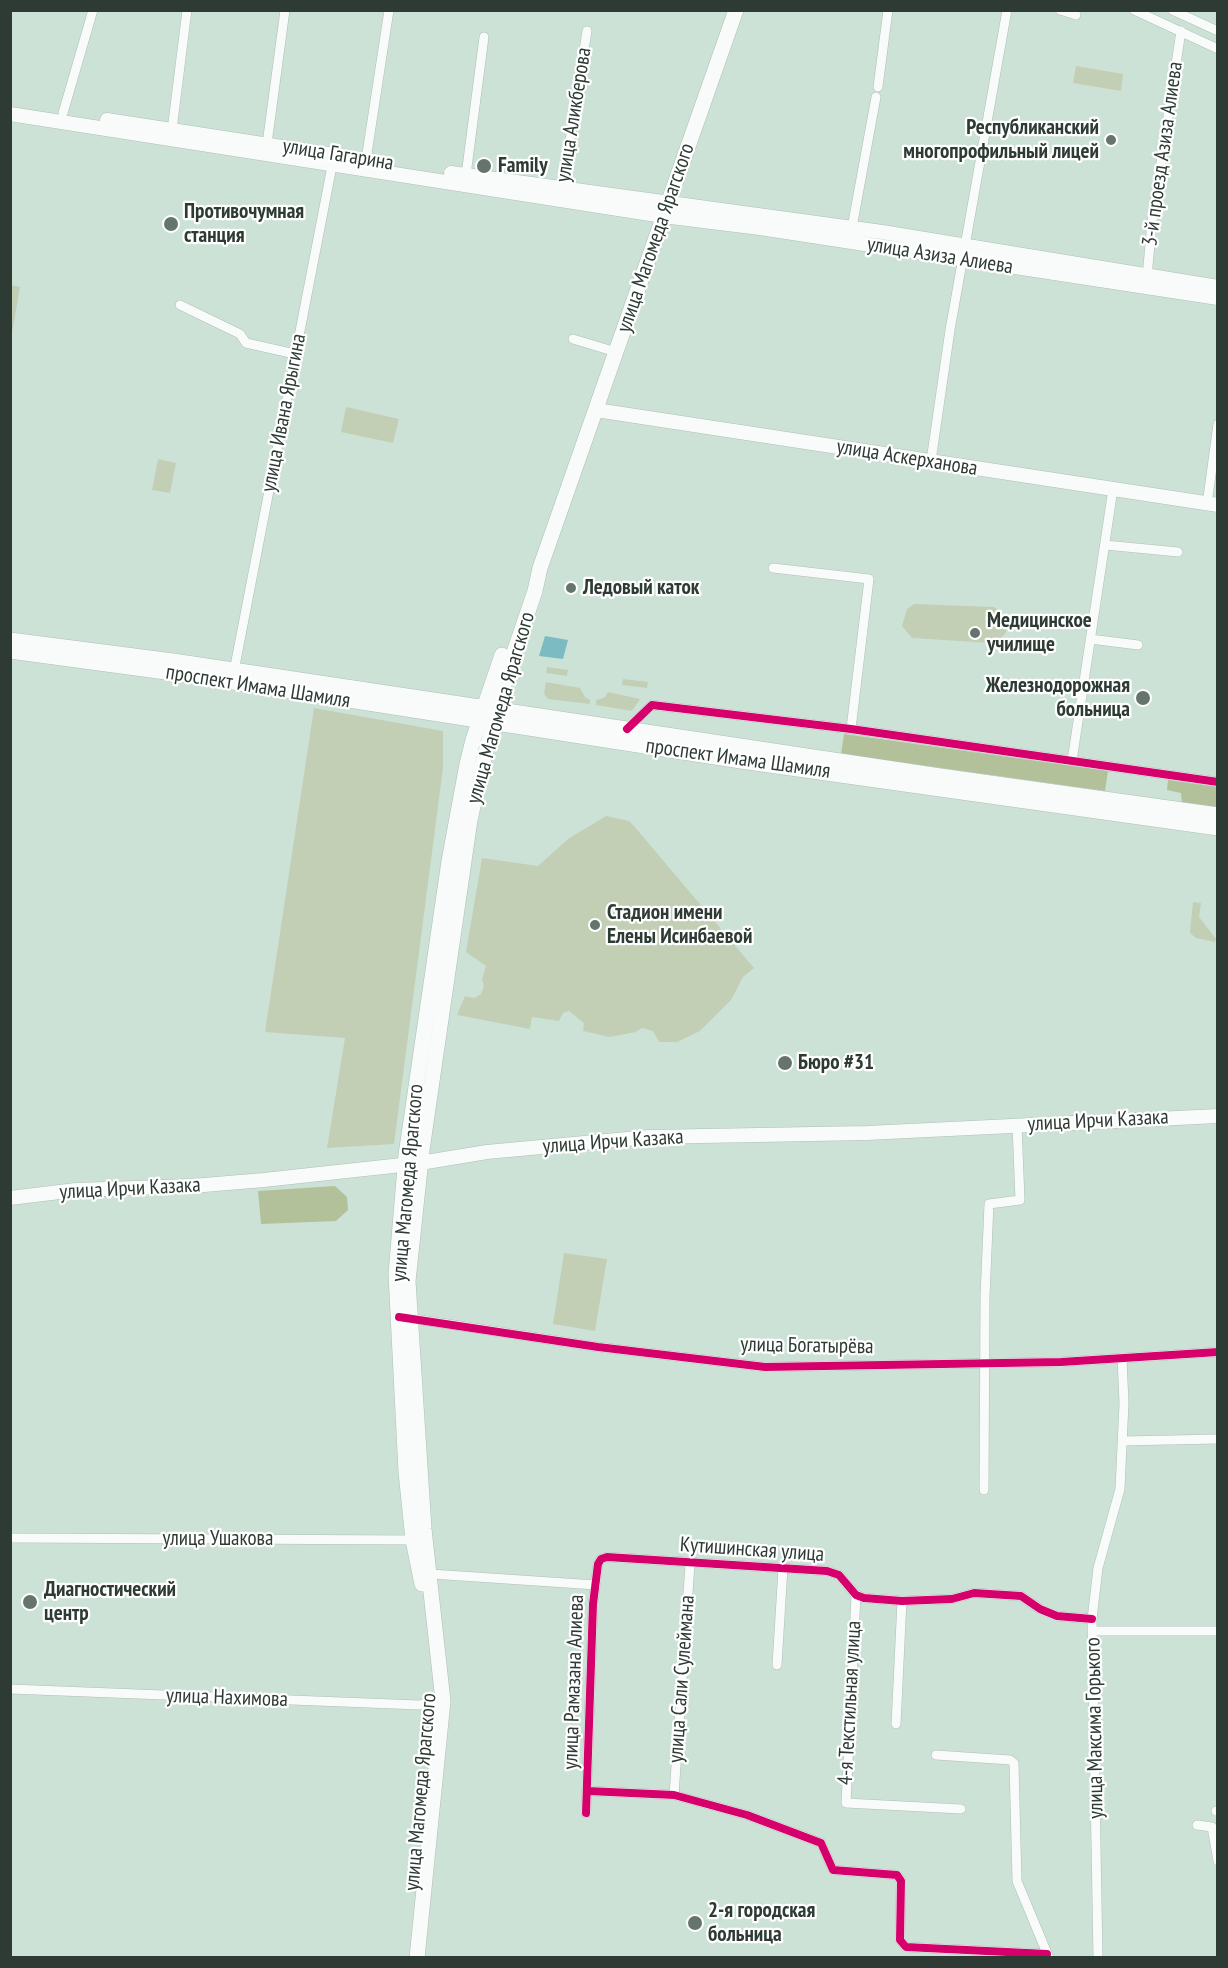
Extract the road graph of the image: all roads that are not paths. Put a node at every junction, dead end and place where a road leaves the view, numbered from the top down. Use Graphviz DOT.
graph roads {
  1 [pos="93,10"];
  2 [pos="187,10"];
  3 [pos="285,10"];
  4 [pos="389,10"];
  5 [pos="735,10"];
  6 [pos="888,10"];
  7 [pos="1007,10"];
  8 [pos="1060,10"];
  9 [pos="1134,10"];
  10 [pos="1172,10"];
  11 [pos="1076,15"];
  12 [pos="1202,24"];
  13 [pos="586,31"];
  14 [pos="1181,31"];
  15 [pos="1218,31"];
  16 [pos="484,37"];
  17 [pos="1196,38"];
  18 [pos="1218,49"];
  19 [pos="10,105"];
  20 [pos="63,113"];
  21 [pos="10,114"];
  22 [pos="172,130"];
  23 [pos="267,144"];
  24 [pos="333,159"];
  25 [pos="366,160"];
  26 [pos="466,175"];
  27 [pos="562,193"];
  28 [pos="665,210"];
  29 [pos="851,235"];
  30 [pos="964,246"];
  31 [pos="962,260"];
  32 [pos="1147,277"];
  33 [pos="1218,287"];
  34 [pos="1218,298"];
  35 [pos="180,305"];
  36 [pos="573,339"];
  37 [pos="616,352"];
  38 [pos="295,354"];
  39 [pos="596,410"];
  40 [pos="1218,424"];
  41 [pos="931,461"];
  42 [pos="1113,489"];
  43 [pos="1212,504"];
  44 [pos="1105,545"];
  45 [pos="1178,552"];
  46 [pos="773,568"];
  47 [pos="1090,639"];
  48 [pos="10,640"];
  49 [pos="1138,645"];
  50 [pos="10,651"];
  51 [pos="234,671"];
  52 [pos="488,715"];
  53 [pos="627,729"];
  54 [pos="851,729"];
  55 [pos="1072,761"];
  56 [pos="1218,782"];
  57 [pos="1218,815"];
  58 [pos="1192,824"];
  59 [pos="1218,828"];
  60 [pos="1218,833"];
  61 [pos="1218,1116"];
  62 [pos="1017,1125"];
  63 [pos="413,1164"];
  64 [pos="10,1198"];
  65 [pos="404,1318"];
  66 [pos="1218,1353"];
  67 [pos="1122,1358"];
  68 [pos="986,1362"];
  69 [pos="1218,1439"];
  70 [pos="1123,1441"];
  71 [pos="984,1490"];
  72 [pos="10,1539"];
  73 [pos="419,1540"];
  74 [pos="607,1557"];
  75 [pos="690,1564"];
  76 [pos="783,1568"];
  77 [pos="426,1576"];
  78 [pos="596,1585"];
  79 [pos="856,1595"];
  80 [pos="902,1601"];
  81 [pos="1092,1619"];
  82 [pos="1095,1631"];
  83 [pos="1218,1631"];
  84 [pos="777,1665"];
  85 [pos="10,1689"];
  86 [pos="438,1702"];
  87 [pos="896,1724"];
  88 [pos="936,1755"];
  89 [pos="588,1791"];
  90 [pos="674,1795"];
  91 [pos="961,1809"];
  92 [pos="586,1813"];
  93 [pos="1197,1826"];
  94 [pos="1218,1862"];
  95 [pos="1048,1956"];
  96 [pos="407,1958"];
  97 [pos="417,1958"];
  98 [pos="1098,1958"];
  1 -- 20 [label="street"];
  2 -- 22 [label="street"];
  3 -- 23 [label="street"];
  4 -- 25 [label="street"];
  5 -- 28 [label="main road, улица Магомеда Ярагского"];
  6 -- 29 [label="street"];
  7 -- 30 [label="street"];
  8 -- 11 [label="street"];
  9 -- 14 [label="street"];
  10 -- 12 [label="street"];
  12 -- 15 [label="street"];
  12 -- 17 [label="street"];
  13 -- 27 [label="street, улица Аликберова"];
  14 -- 17 [label="street"];
  14 -- 32 [label="street, 3-й проезд Азиза Алиева"];
  16 -- 26 [label="street"];
  17 -- 18 [label="street"];
  19 -- 20 [label="main road, улица Гагарина"];
  20 -- 22 [label="main road, улица Гагарина"];
  21 -- 24 [label="main road, улица Гагарина"];
  22 -- 23 [label="main road, улица Гагарина"];
  23 -- 24 [label="main road, улица Гагарина"];
  24 -- 25 [label="main road, улица Гагарина"];
  24 -- 27 [label="main road, улица Гагарина"];
  24 -- 38 [label="street, улица Ивана Ярыгина"];
  25 -- 26 [label="main road, улица Гагарина"];
  26 -- 27 [label="main road, улица Гагарина"];
  27 -- 28 [label="main road, улица Гагарина"];
  28 -- 29 [label="main road, улица Азиза Алиева"];
  28 -- 29 [label="main road, улица Азиза Алиева"];
  28 -- 37 [label="main road, улица Магомеда Ярагского"];
  29 -- 30 [label="main road, улица Азиза Алиева"];
  29 -- 31 [label="main road, улица Азиза Алиева"];
  30 -- 31 [label="street"];
  30 -- 32 [label="main road, улица Азиза Алиева"];
  31 -- 34 [label="main road, улица Азиза Алиева"];
  31 -- 41 [label="street"];
  32 -- 33 [label="main road, улица Азиза Алиева"];
  35 -- 38 [label="street"];
  36 -- 37 [label="street"];
  37 -- 39 [label="main road, улица Магомеда Ярагского"];
  38 -- 51 [label="street, улица Ивана Ярыгина"];
  39 -- 41 [label="main road, улица Аскерханова"];
  39 -- 52 [label="main road, улица Магомеда Ярагского"];
  40 -- 43 [label="street"];
  41 -- 42 [label="main road, улица Аскерханова"];
  42 -- 43 [label="main road, улица Аскерханова"];
  42 -- 44 [label="street"];
  44 -- 45 [label="street"];
  44 -- 47 [label="street"];
  46 -- 54 [label="street"];
  47 -- 49 [label="street"];
  47 -- 55 [label="street"];
  48 -- 51 [label="main road, проспект Имама Шамиля"];
  50 -- 52 [label="main road, проспект Имама Шамиля"];
  51 -- 52 [label="main road, проспект Имама Шамиля"];
  52 -- 53 [label="main road, проспект Имама Шамиля"];
  52 -- 58 [label="main road, проспект Имама Шамиля"];
  52 -- 63 [label="main road, улица Магомеда Ярагского"];
  53 -- 54 [label="street"];
  53 -- 57 [label="main road, проспект Имама Шамиля"];
  54 -- 55 [label="street"];
  55 -- 56 [label="street"];
  58 -- 59 [label="main road, проспект Имама Шамиля"];
  58 -- 60 [label="main road"];
  61 -- 62 [label="main road, улица Ирчи Казака"];
  62 -- 63 [label="main road, улица Ирчи Казака"];
  62 -- 68 [label="street"];
  63 -- 64 [label="main road, улица Ирчи Казака"];
  63 -- 65 [label="main road, улица Магомеда Ярагского"];
  65 -- 68 [label="street, улица Богатырёва"];
  65 -- 73 [label="main road, улица Магомеда Ярагского"];
  66 -- 67 [label="street, улица Богатырёва"];
  67 -- 68 [label="street, улица Богатырёва"];
  67 -- 70 [label="street, улица Максима Горького"];
  68 -- 71 [label="street"];
  69 -- 70 [label="street"];
  70 -- 81 [label="street, улица Максима Горького"];
  72 -- 73 [label="street, улица Ушакова"];
  73 -- 77 [label="main road, улица Магомеда Ярагского"];
  74 -- 75 [label="street, Кутишинская улица"];
  74 -- 78 [label="street, улица Рамазана Алиева"];
  75 -- 76 [label="street, Кутишинская улица"];
  75 -- 90 [label="street, улица Сали Сулеймана"];
  76 -- 79 [label="street, Кутишинская улица"];
  76 -- 84 [label="street"];
  77 -- 78 [label="street"];
  77 -- 86 [label="main road, улица Магомеда Ярагского"];
  78 -- 89 [label="street, улица Рамазана Алиева"];
  79 -- 80 [label="street"];
  79 -- 91 [label="street, 4-я Текстильная улица"];
  80 -- 81 [label="street"];
  80 -- 87 [label="street"];
  81 -- 82 [label="street, улица Максима Горького"];
  82 -- 83 [label="street"];
  82 -- 98 [label="street, улица Максима Горького"];
  85 -- 86 [label="street, улица Нахимова"];
  86 -- 96 [label="main road, улица Магомеда Ярагского"];
  86 -- 97 [label="main road, улица Магомеда Ярагского"];
  88 -- 95 [label="street"];
  89 -- 90 [label="street"];
  89 -- 92 [label="street, улица Рамазана Алиева"];
  90 -- 95 [label="street"];
  93 -- 94 [label="street"];
}
